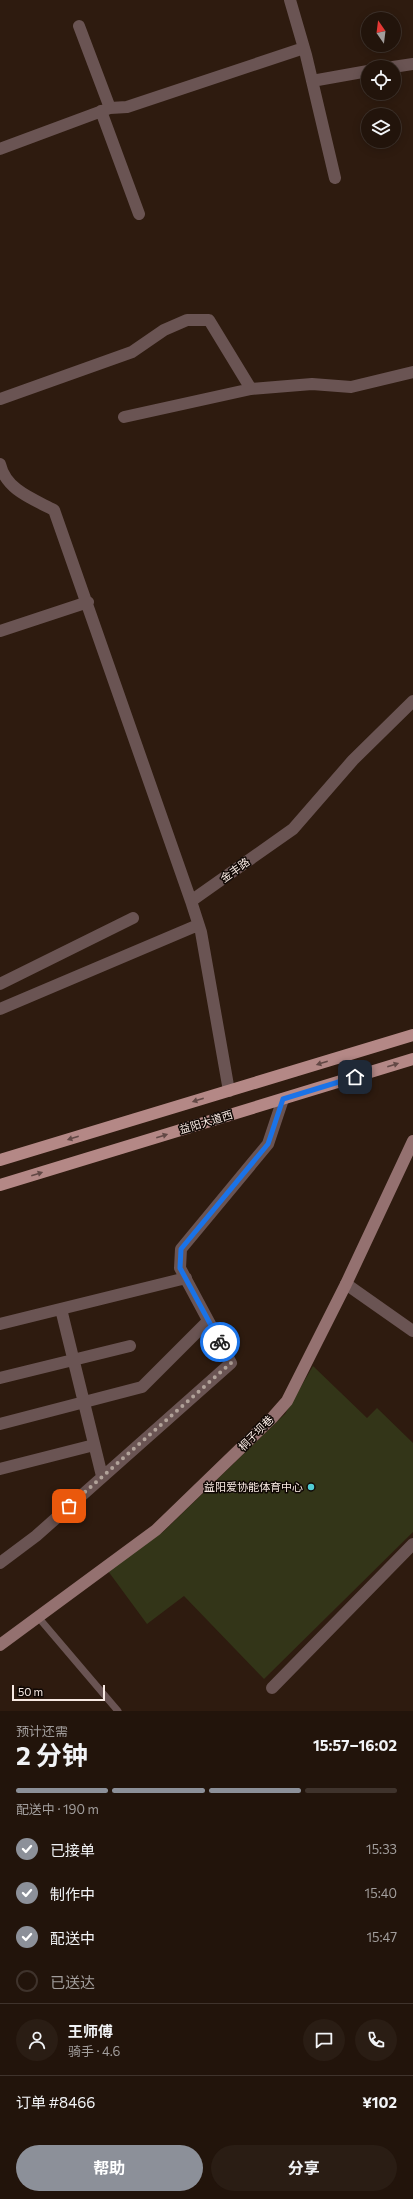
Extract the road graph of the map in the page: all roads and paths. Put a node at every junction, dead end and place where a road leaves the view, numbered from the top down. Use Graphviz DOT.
graph roads {
  1 [pos="290,0"];
  2 [pos="79,26"];
  3 [pos="304,48"];
  4 [pos="413,64"];
  5 [pos="401,66"];
  6 [pos="361,72"];
  7 [pos="312,81"];
  8 [pos="106,109"];
  9 [pos="0,149"];
  10 [pos="335,178"];
  11 [pos="139,214"];
  12 [pos="413,372"];
  13 [pos="251,389"];
  14 [pos="0,399"];
  15 [pos="124,417"];
  16 [pos="0,464"];
  17 [pos="88,602"];
  18 [pos="0,631"];
  19 [pos="413,701"];
  20 [pos="191,901"];
  21 [pos="133,918"];
  22 [pos="198,925"];
  23 [pos="0,984"];
  24 [pos="0,1009"];
  25 [pos="413,1035"];
  26 [pos="413,1059"];
  27 [pos="229,1091"];
  28 [pos="283,1099"];
  29 [pos="413,1141"];
  30 [pos="0,1160"];
  31 [pos="0,1185"];
  32 [pos="186,1278"];
  33 [pos="346,1284"];
  34 [pos="61,1309"];
  35 [pos="208,1321"];
  36 [pos="0,1324"];
  37 [pos="413,1331"];
  38 [pos="130,1346"];
  39 [pos="73,1360"];
  40 [pos="0,1378"];
  41 [pos="84,1402"];
  42 [pos="0,1424"];
  43 [pos="94,1445"];
  44 [pos="0,1469"];
  45 [pos="102,1476"];
  46 [pos="413,1544"];
  47 [pos="0,1563"];
  48 [pos="38,1617"];
  49 [pos="0,1645"];
  50 [pos="272,1688"];
  51 [pos="118,1711"];
  1 -- 3 [label="street"];
  2 -- 8 [label="street"];
  3 -- 7 [label="street"];
  3 -- 8 [label="street"];
  4 -- 5 [label="street"];
  6 -- 7 [label="street"];
  7 -- 10 [label="street"];
  8 -- 9 [label="street"];
  8 -- 11 [label="street"];
  12 -- 13 [label="street"];
  13 -- 14 [label="street"];
  13 -- 15 [label="street"];
  16 -- 17 [label="street"];
  17 -- 18 [label="street"];
  17 -- 20 [label="street"];
  19 -- 20 [label="street, 金丰路"];
  20 -- 22 [label="street"];
  21 -- 23 [label="street"];
  22 -- 24 [label="street"];
  22 -- 27 [label="street"];
  25 -- 27 [label="main road, 益阳大道西, one-way"];
  28 -- 26 [label="main road, 益阳大道西, one-way"];
  27 -- 30 [label="main road, 益阳大道西, one-way"];
  31 -- 28 [label="main road, 益阳大道西, one-way"];
  28 -- 32 [label="street"];
  29 -- 33 [label="street, 桐子坝巷"];
  32 -- 34 [label="street"];
  32 -- 35 [label="street"];
  33 -- 37 [label="street"];
  33 -- 48 [label="street, 桐子坝巷"];
  34 -- 36 [label="street"];
  34 -- 39 [label="street"];
  35 -- 41 [label="street"];
  35 -- 45 [label="street"];
  38 -- 39 [label="street"];
  39 -- 40 [label="street"];
  39 -- 41 [label="street"];
  41 -- 42 [label="street"];
  41 -- 43 [label="street"];
  43 -- 44 [label="street"];
  43 -- 45 [label="street"];
  45 -- 47 [label="street"];
  46 -- 50 [label="street"];
  48 -- 49 [label="street, 桐子坝巷"];
  48 -- 51 [label="lane"];
}
